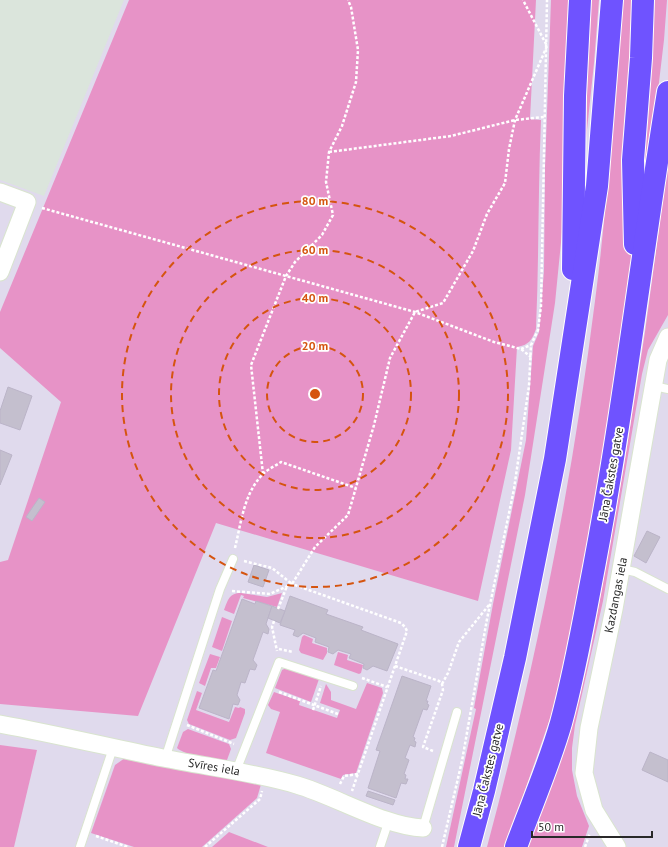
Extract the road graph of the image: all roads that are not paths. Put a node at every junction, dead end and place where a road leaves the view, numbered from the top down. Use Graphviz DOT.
graph roads {
  1 [pos="580,0"];
  2 [pos="612,0"];
  3 [pos="643,0"];
  4 [pos="668,92"];
  5 [pos="0,192"];
  6 [pos="0,272"];
  7 [pos="638,299"];
  8 [pos="572,338"];
  9 [pos="668,338"];
  10 [pos="661,387"];
  11 [pos="233,559"];
  12 [pos="622,569"];
  13 [pos="668,589"];
  14 [pos="353,686"];
  15 [pos="458,712"];
  16 [pos="0,724"];
  17 [pos="113,748"];
  18 [pos="165,759"];
  19 [pos="231,770"];
  20 [pos="389,820"];
  21 [pos="423,828"];
  22 [pos="80,847"];
  23 [pos="380,847"];
  24 [pos="469,847"];
  25 [pos="516,847"];
  26 [pos="616,847"];
  1 -- 8 [label="highway"];
  2 -- 8 [label="highway"];
  3 -- 7 [label="highway"];
  4 -- 7 [label="highway, Jāņa Čakstes gatve"];
  5 -- 6 [label="street"];
  7 -- 25 [label="highway, Jāņa Čakstes gatve"];
  8 -- 24 [label="highway, Jāņa Čakstes gatve"];
  9 -- 10 [label="street, Kazdangas iela"];
  10 -- 12 [label="street, Kazdangas iela"];
  11 -- 18 [label="lane"];
  12 -- 13 [label="lane"];
  12 -- 26 [label="street, Kazdangas iela"];
  14 -- 19 [label="lane"];
  15 -- 21 [label="lane"];
  16 -- 17 [label="street, Svīres iela"];
  17 -- 18 [label="street, Svīres iela"];
  17 -- 22 [label="lane"];
  18 -- 19 [label="street, Svīres iela"];
  19 -- 20 [label="street, Svīres iela"];
  20 -- 21 [label="street, Svīres iela"];
  20 -- 23 [label="lane"];
}
